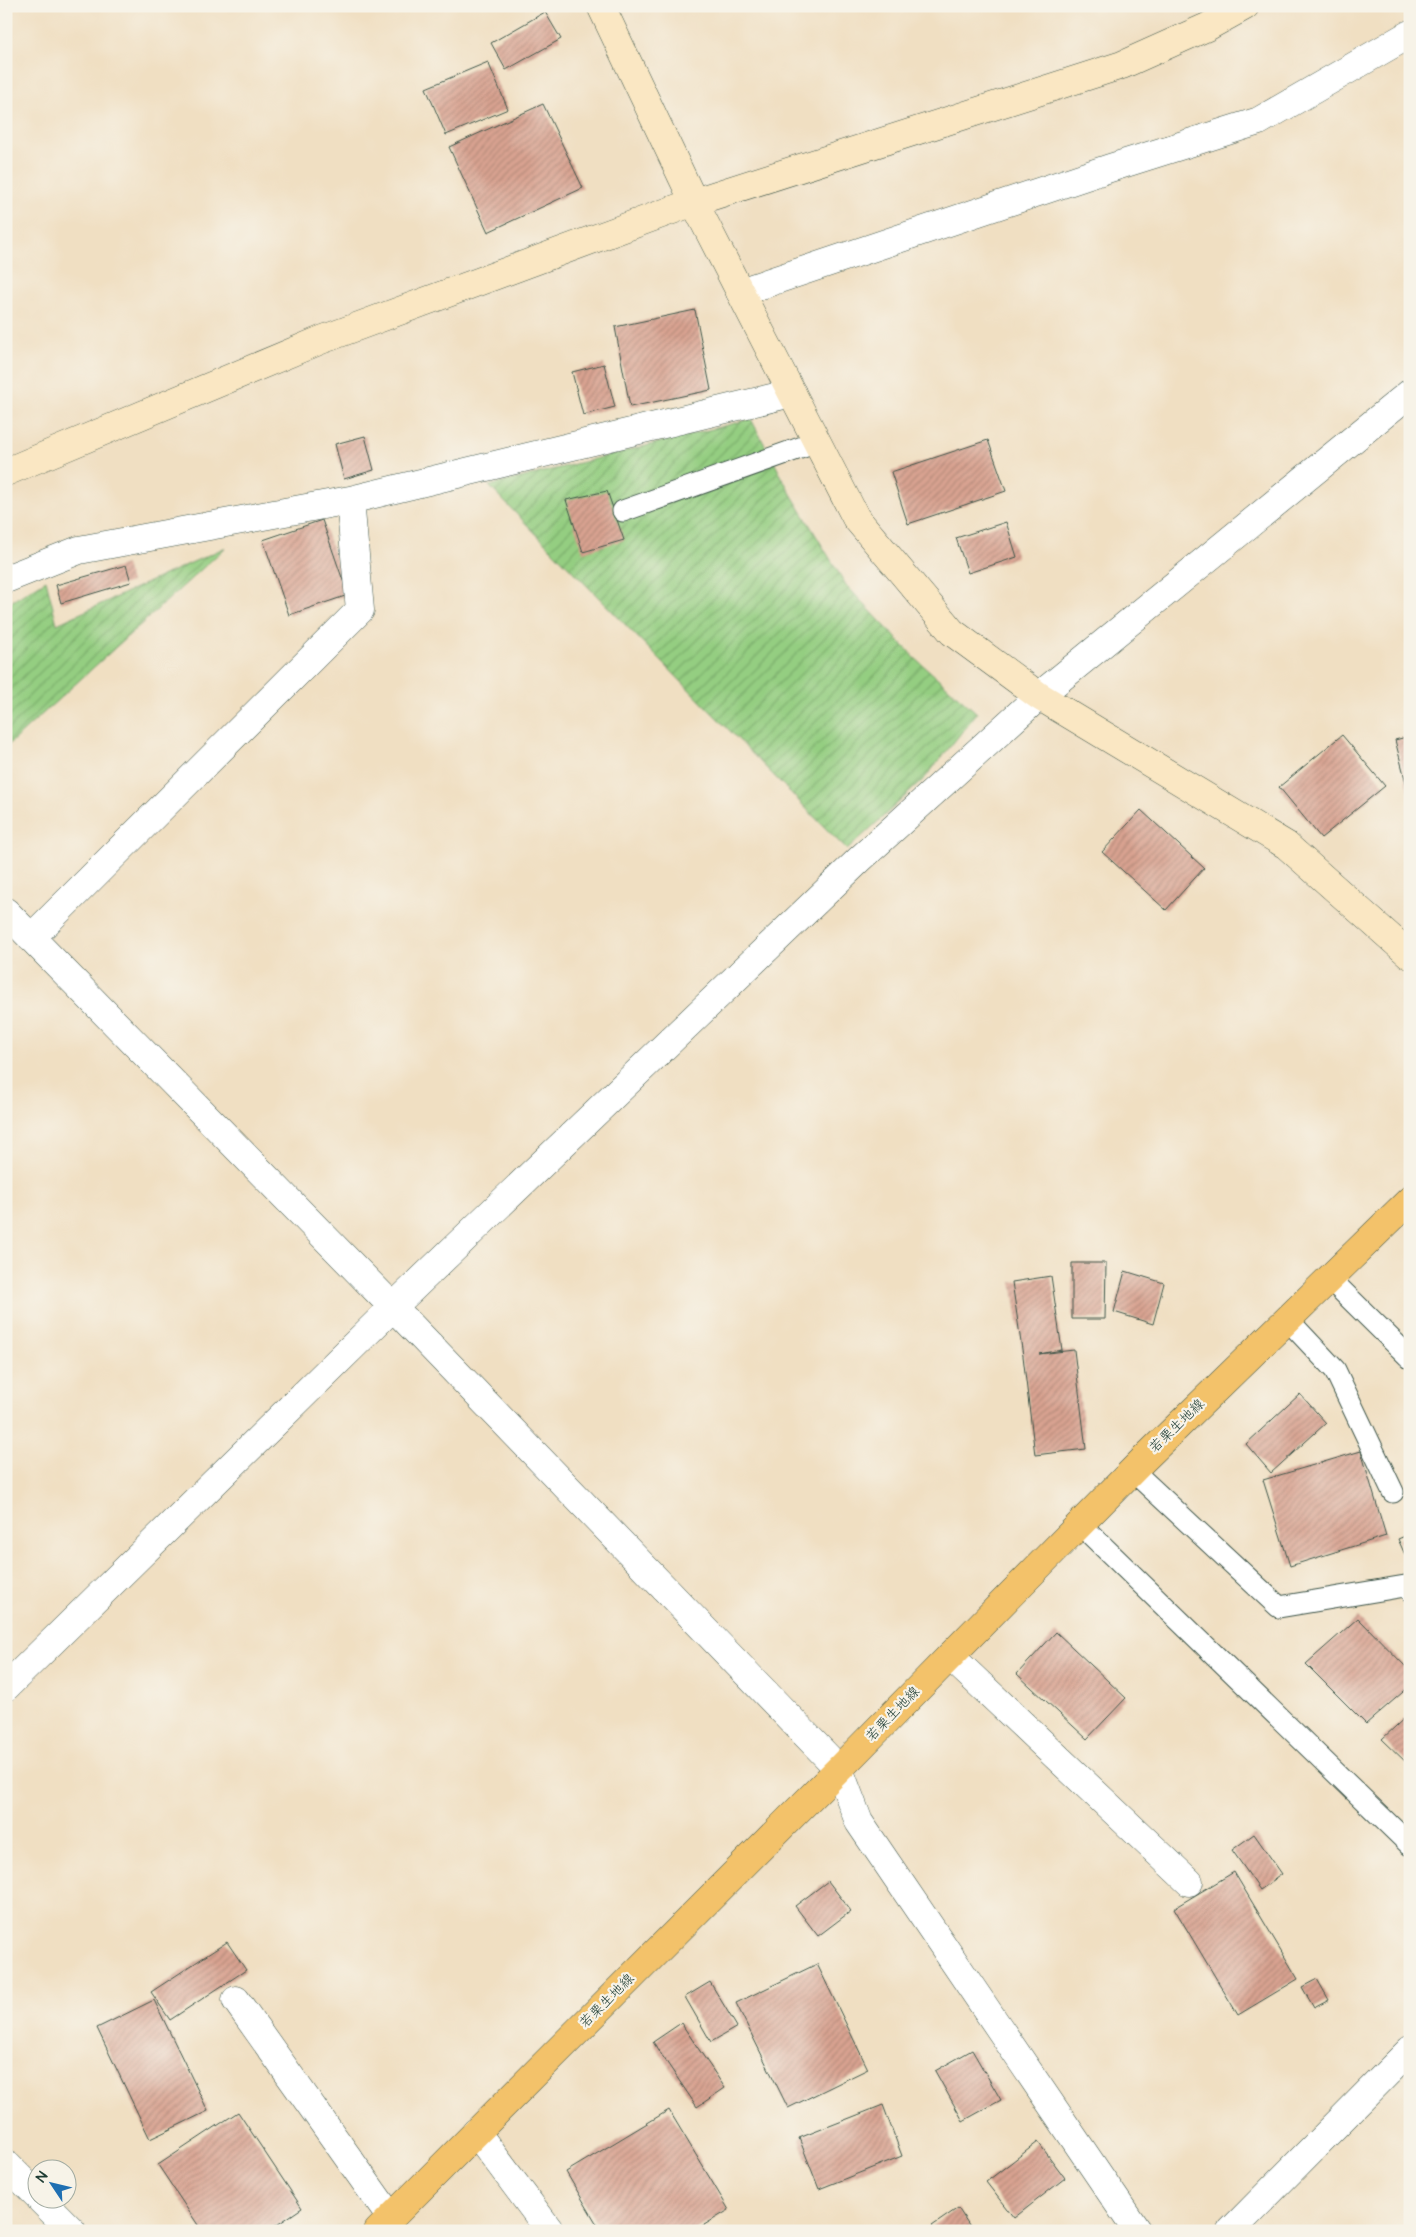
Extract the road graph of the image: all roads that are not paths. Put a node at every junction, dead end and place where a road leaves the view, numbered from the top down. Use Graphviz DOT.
graph roads {
  1 [pos="601,6"];
  2 [pos="1245,6"];
  3 [pos="1410,34"];
  4 [pos="694,202"];
  5 [pos="740,292"];
  6 [pos="792,393"];
  7 [pos="1410,394"];
  8 [pos="817,442"];
  9 [pos="6,472"];
  10 [pos="350,500"];
  11 [pos="623,511"];
  12 [pos="6,579"];
  13 [pos="1039,696"];
  14 [pos="6,912"];
  15 [pos="31,938"];
  16 [pos="1410,955"];
  17 [pos="1410,1200"];
  18 [pos="1329,1278"];
  19 [pos="393,1307"];
  20 [pos="1287,1320"];
  21 [pos="1410,1358"];
  22 [pos="1133,1471"];
  23 [pos="1394,1492"];
  24 [pos="1080,1524"];
  25 [pos="1410,1590"];
  26 [pos="950,1656"];
  27 [pos="6,1687"];
  28 [pos="839,1769"];
  29 [pos="1410,1845"];
  30 [pos="1189,1882"];
  31 [pos="236,2000"];
  32 [pos="1410,2050"];
  33 [pos="476,2132"];
  34 [pos="6,2164"];
  35 [pos="28,2186"];
  36 [pos="51,2210"];
  37 [pos="384,2224"];
  38 [pos="72,2231"];
  39 [pos="550,2231"];
  40 [pos="1137,2231"];
  41 [pos="1231,2231"];
  1 -- 4 [label="street"];
  2 -- 4 [label="street"];
  3 -- 5 [label="street"];
  4 -- 5 [label="street"];
  4 -- 9 [label="street"];
  5 -- 6 [label="street"];
  6 -- 8 [label="street"];
  6 -- 10 [label="street"];
  7 -- 13 [label="street"];
  8 -- 11 [label="lane"];
  8 -- 13 [label="street"];
  10 -- 12 [label="street"];
  10 -- 15 [label="street"];
  13 -- 16 [label="street"];
  13 -- 19 [label="street"];
  14 -- 15 [label="street"];
  15 -- 19 [label="street"];
  17 -- 18 [label="main road, 若栗生地線"];
  18 -- 20 [label="main road, 若栗生地線"];
  18 -- 21 [label="lane"];
  19 -- 27 [label="street"];
  19 -- 28 [label="street"];
  20 -- 22 [label="main road, 若栗生地線"];
  20 -- 23 [label="lane"];
  22 -- 24 [label="main road, 若栗生地線"];
  22 -- 25 [label="lane"];
  24 -- 26 [label="main road, 若栗生地線"];
  24 -- 29 [label="lane"];
  26 -- 28 [label="main road, 若栗生地線"];
  26 -- 30 [label="street"];
  28 -- 33 [label="main road, 若栗生地線"];
  28 -- 40 [label="street"];
  31 -- 37 [label="street"];
  32 -- 41 [label="street"];
  33 -- 37 [label="main road, 若栗生地線"];
  33 -- 39 [label="street"];
  34 -- 35 [label="street"];
  36 -- 38 [label="street"];
}
